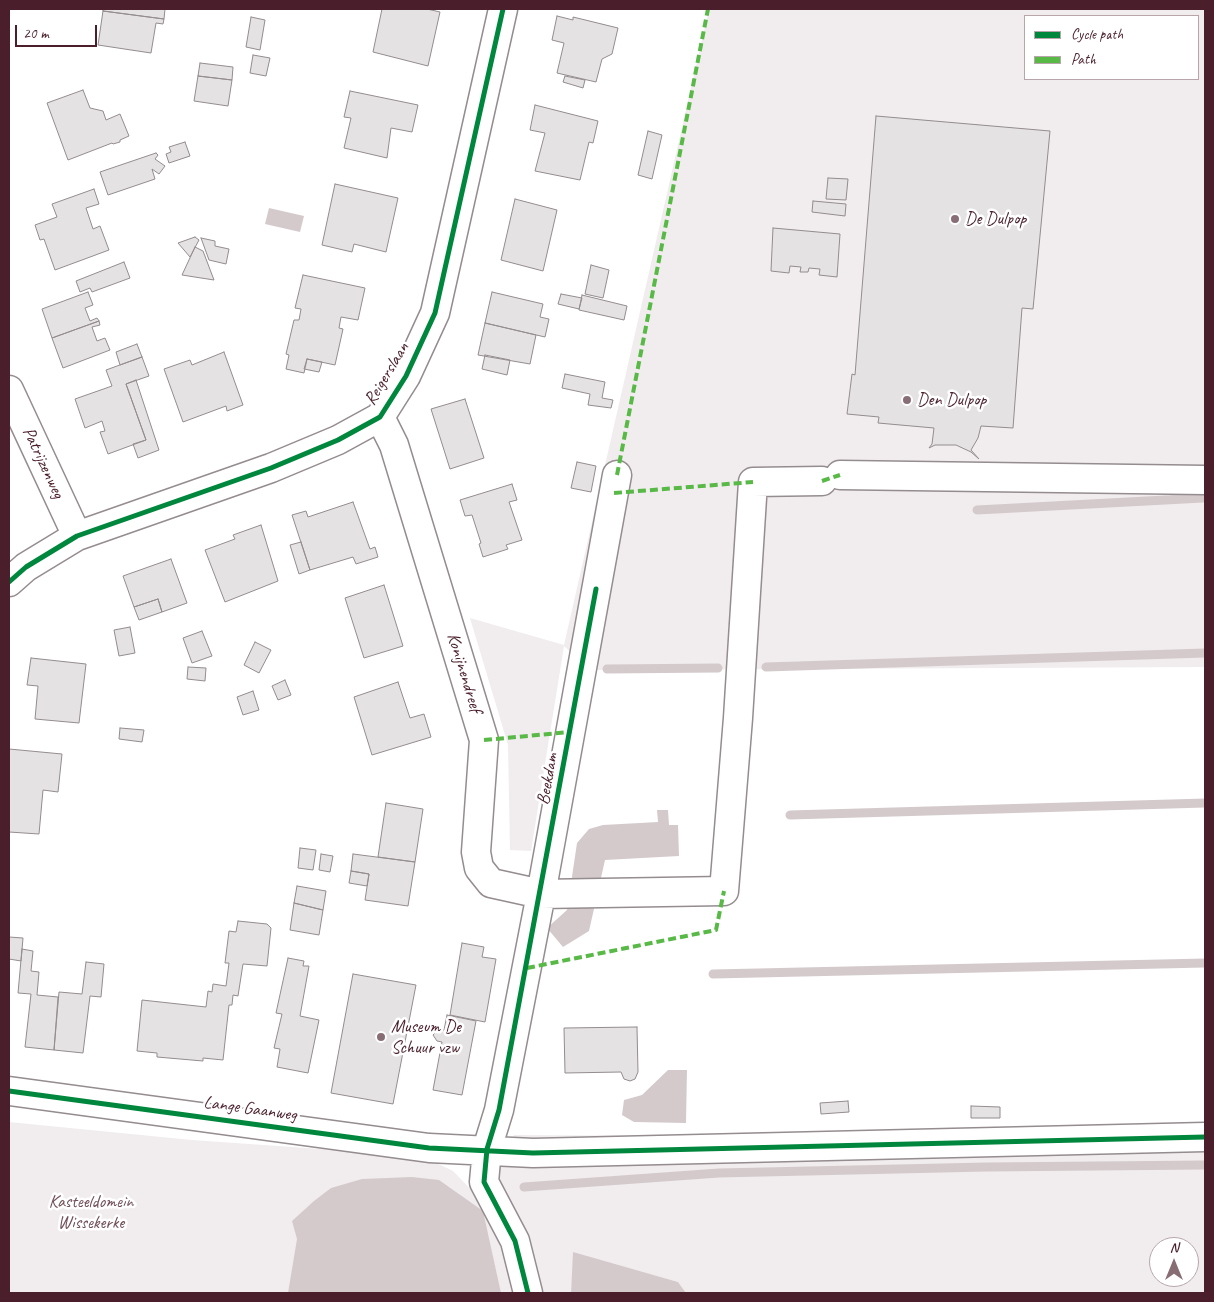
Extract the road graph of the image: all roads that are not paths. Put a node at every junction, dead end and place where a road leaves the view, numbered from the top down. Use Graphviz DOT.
graph roads {
  1 [pos="503,9"];
  2 [pos="9,390"];
  3 [pos="380,416"];
  4 [pos="617,475"];
  5 [pos="1205,480"];
  6 [pos="77,536"];
  7 [pos="9,582"];
  8 [pos="541,894"];
  9 [pos="9,1091"];
  10 [pos="1205,1137"];
  11 [pos="488,1149"];
  12 [pos="528,1293"];
  1 -- 3 [label="street, Reigerslaan"];
  2 -- 6 [label="street, Patrijzenweg"];
  3 -- 6 [label="street, Reigerslaan"];
  3 -- 8 [label="street, Konijnendreef"];
  4 -- 8 [label="street, Beekdam"];
  5 -- 8 [label="street, Konijnendreef"];
  6 -- 7 [label="street, Reigerslaan"];
  8 -- 11 [label="street, Beekdam"];
  9 -- 11 [label="street, Lange Gaanweg"];
  10 -- 11 [label="street, Lange Gaanweg"];
  11 -- 12 [label="street, Beekdam"];
}
